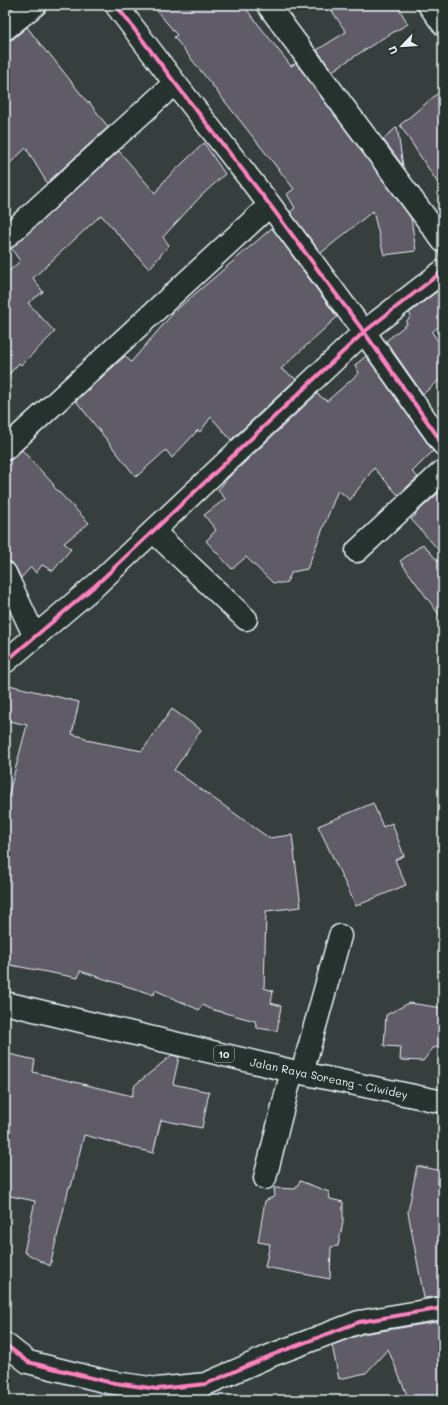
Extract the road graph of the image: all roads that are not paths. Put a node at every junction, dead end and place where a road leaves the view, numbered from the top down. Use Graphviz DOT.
graph roads {
  1 [pos="23,5"];
  2 [pos="35,5"];
  3 [pos="116,5"];
  4 [pos="268,5"];
  5 [pos="429,5"];
  6 [pos="5,9"];
  7 [pos="443,24"];
  8 [pos="5,29"];
  9 [pos="175,83"];
  10 [pos="270,205"];
  11 [pos="5,238"];
  12 [pos="443,241"];
  13 [pos="443,271"];
  14 [pos="364,332"];
  15 [pos="443,444"];
  16 [pos="5,449"];
  17 [pos="443,471"];
  18 [pos="153,531"];
  19 [pos="357,551"];
  20 [pos="5,573"];
  21 [pos="246,619"];
  22 [pos="35,637"];
  23 [pos="5,662"];
  24 [pos="340,936"];
  25 [pos="5,1003"];
  26 [pos="297,1072"];
  27 [pos="443,1102"];
  28 [pos="264,1178"];
  29 [pos="443,1308"];
  30 [pos="5,1344"];
  1 -- 6 [label="main road"];
  2 -- 8 [label="main road"];
  3 -- 9 [label="main road"];
  4 -- 12 [label="main road"];
  5 -- 7 [label="main road"];
  9 -- 10 [label="main road"];
  9 -- 11 [label="main road"];
  10 -- 14 [label="main road"];
  10 -- 16 [label="main road"];
  13 -- 14 [label="main road"];
  14 -- 15 [label="main road"];
  14 -- 18 [label="main road"];
  17 -- 19 [label="main road"];
  18 -- 21 [label="main road"];
  18 -- 22 [label="main road"];
  20 -- 22 [label="main road"];
  22 -- 23 [label="main road"];
  24 -- 26 [label="main road"];
  25 -- 26 [label="main road, Jalan Raya Soreang - Ciwidey / 10"];
  26 -- 27 [label="main road, Jalan Raya Soreang - Ciwidey / 10"];
  26 -- 28 [label="main road"];
  29 -- 30 [label="main road"];
}
